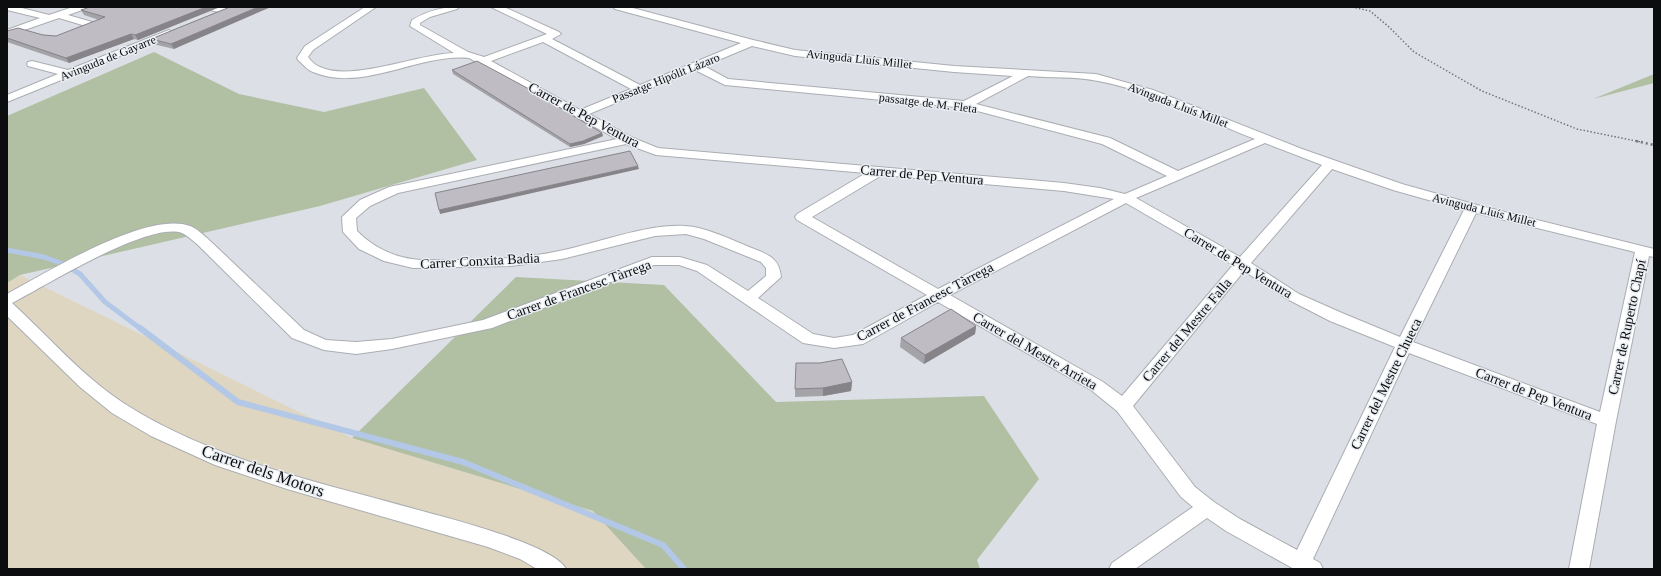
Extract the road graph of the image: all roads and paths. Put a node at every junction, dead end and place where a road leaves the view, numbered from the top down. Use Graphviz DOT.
graph roads {
  1 [pos="7,7"];
  2 [pos="82,7"];
  3 [pos="371,7"];
  4 [pos="454,7"];
  5 [pos="496,7"];
  6 [pos="618,7"];
  7 [pos="1352,7"];
  8 [pos="228,9"];
  9 [pos="209,11"];
  10 [pos="53,17"];
  11 [pos="89,24"];
  12 [pos="182,28"];
  13 [pos="7,33"];
  14 [pos="545,39"];
  15 [pos="751,43"];
  16 [pos="466,55"];
  17 [pos="483,61"];
  18 [pos="32,64"];
  19 [pos="696,66"];
  20 [pos="1026,73"];
  21 [pos="68,74"];
  22 [pos="639,89"];
  23 [pos="7,99"];
  24 [pos="966,105"];
  25 [pos="580,114"];
  26 [pos="1264,139"];
  27 [pos="627,140"];
  28 [pos="1654,144"];
  29 [pos="1330,163"];
  30 [pos="879,171"];
  31 [pos="1177,176"];
  32 [pos="1126,198"];
  33 [pos="1472,207"];
  34 [pos="1648,251"];
  35 [pos="1242,264"];
  36 [pos="937,295"];
  37 [pos="748,299"];
  38 [pos="7,300"];
  39 [pos="7,307"];
  40 [pos="1404,345"];
  41 [pos="1123,406"];
  42 [pos="1607,421"];
  43 [pos="1208,508"];
  44 [pos="1307,566"];
  45 [pos="556,569"];
  46 [pos="1119,569"];
  47 [pos="1579,569"];
  1 -- 10 [label="street"];
  2 -- 10 [label="street"];
  3 -- 16 [label="street, Carrer de Pep Ventura"];
  4 -- 16 [label="street"];
  5 -- 14 [label="street"];
  6 -- 15 [label="street, Avinguda Lluís Millet"];
  7 -- 28 [label="path"];
  8 -- 9 [label="street"];
  10 -- 11 [label="street"];
  10 -- 13 [label="street"];
  12 -- 21 [label="street, Avinguda de Gayarre"];
  14 -- 17 [label="street"];
  14 -- 22 [label="street"];
  15 -- 19 [label="street, Passatge Hipólit Lázaro"];
  15 -- 20 [label="street, Avinguda Lluís Millet"];
  16 -- 17 [label="street, Carrer de Pep Ventura"];
  17 -- 25 [label="street, Carrer de Pep Ventura"];
  18 -- 21 [label="street"];
  19 -- 22 [label="street, Passatge Hipólit Lázaro"];
  19 -- 24 [label="street, passatge de M. Fleta"];
  20 -- 24 [label="street"];
  20 -- 26 [label="street, Avinguda Lluís Millet"];
  21 -- 23 [label="street, Avinguda de Gayarre"];
  22 -- 25 [label="street, Passatge Hipólit Lázaro"];
  24 -- 31 [label="street, passatge de M. Fleta"];
  25 -- 27 [label="street, Carrer de Pep Ventura"];
  26 -- 29 [label="street, Avinguda Lluís Millet"];
  26 -- 31 [label="street, Carrer de Francesc Tàrrega"];
  27 -- 30 [label="street, Carrer de Pep Ventura"];
  27 -- 37 [label="street, Carrer Conxita Badia"];
  29 -- 33 [label="street, Avinguda Lluís Millet"];
  29 -- 35 [label="street, Carrer del Mestre Falla"];
  30 -- 32 [label="street, Carrer de Pep Ventura"];
  30 -- 36 [label="street, Carrer del Mestre Arrieta"];
  31 -- 32 [label="street, Carrer de Francesc Tàrrega"];
  32 -- 35 [label="street, Carrer de Pep Ventura"];
  32 -- 36 [label="street, Carrer de Francesc Tàrrega"];
  33 -- 34 [label="street, Avinguda Lluís Millet"];
  33 -- 40 [label="street, Carrer del Mestre Chueca"];
  34 -- 42 [label="street, Carrer de Ruperto Chapí"];
  35 -- 40 [label="street, Carrer de Pep Ventura"];
  35 -- 41 [label="street, Carrer del Mestre Falla"];
  36 -- 37 [label="street, Carrer de Francesc Tàrrega"];
  36 -- 41 [label="street, Carrer del Mestre Arrieta"];
  37 -- 38 [label="street, Carrer de Francesc Tàrrega"];
  39 -- 45 [label="street, Carrer dels Motors"];
  40 -- 42 [label="street, Carrer de Pep Ventura"];
  40 -- 44 [label="street, Carrer del Mestre Chueca"];
  41 -- 43 [label="street, Carrer del Mestre Arrieta"];
  42 -- 47 [label="street, Carrer de Ruperto Chapí"];
  43 -- 44 [label="street, Carrer del Mestre Arrieta"];
  43 -- 46 [label="street"];
}
